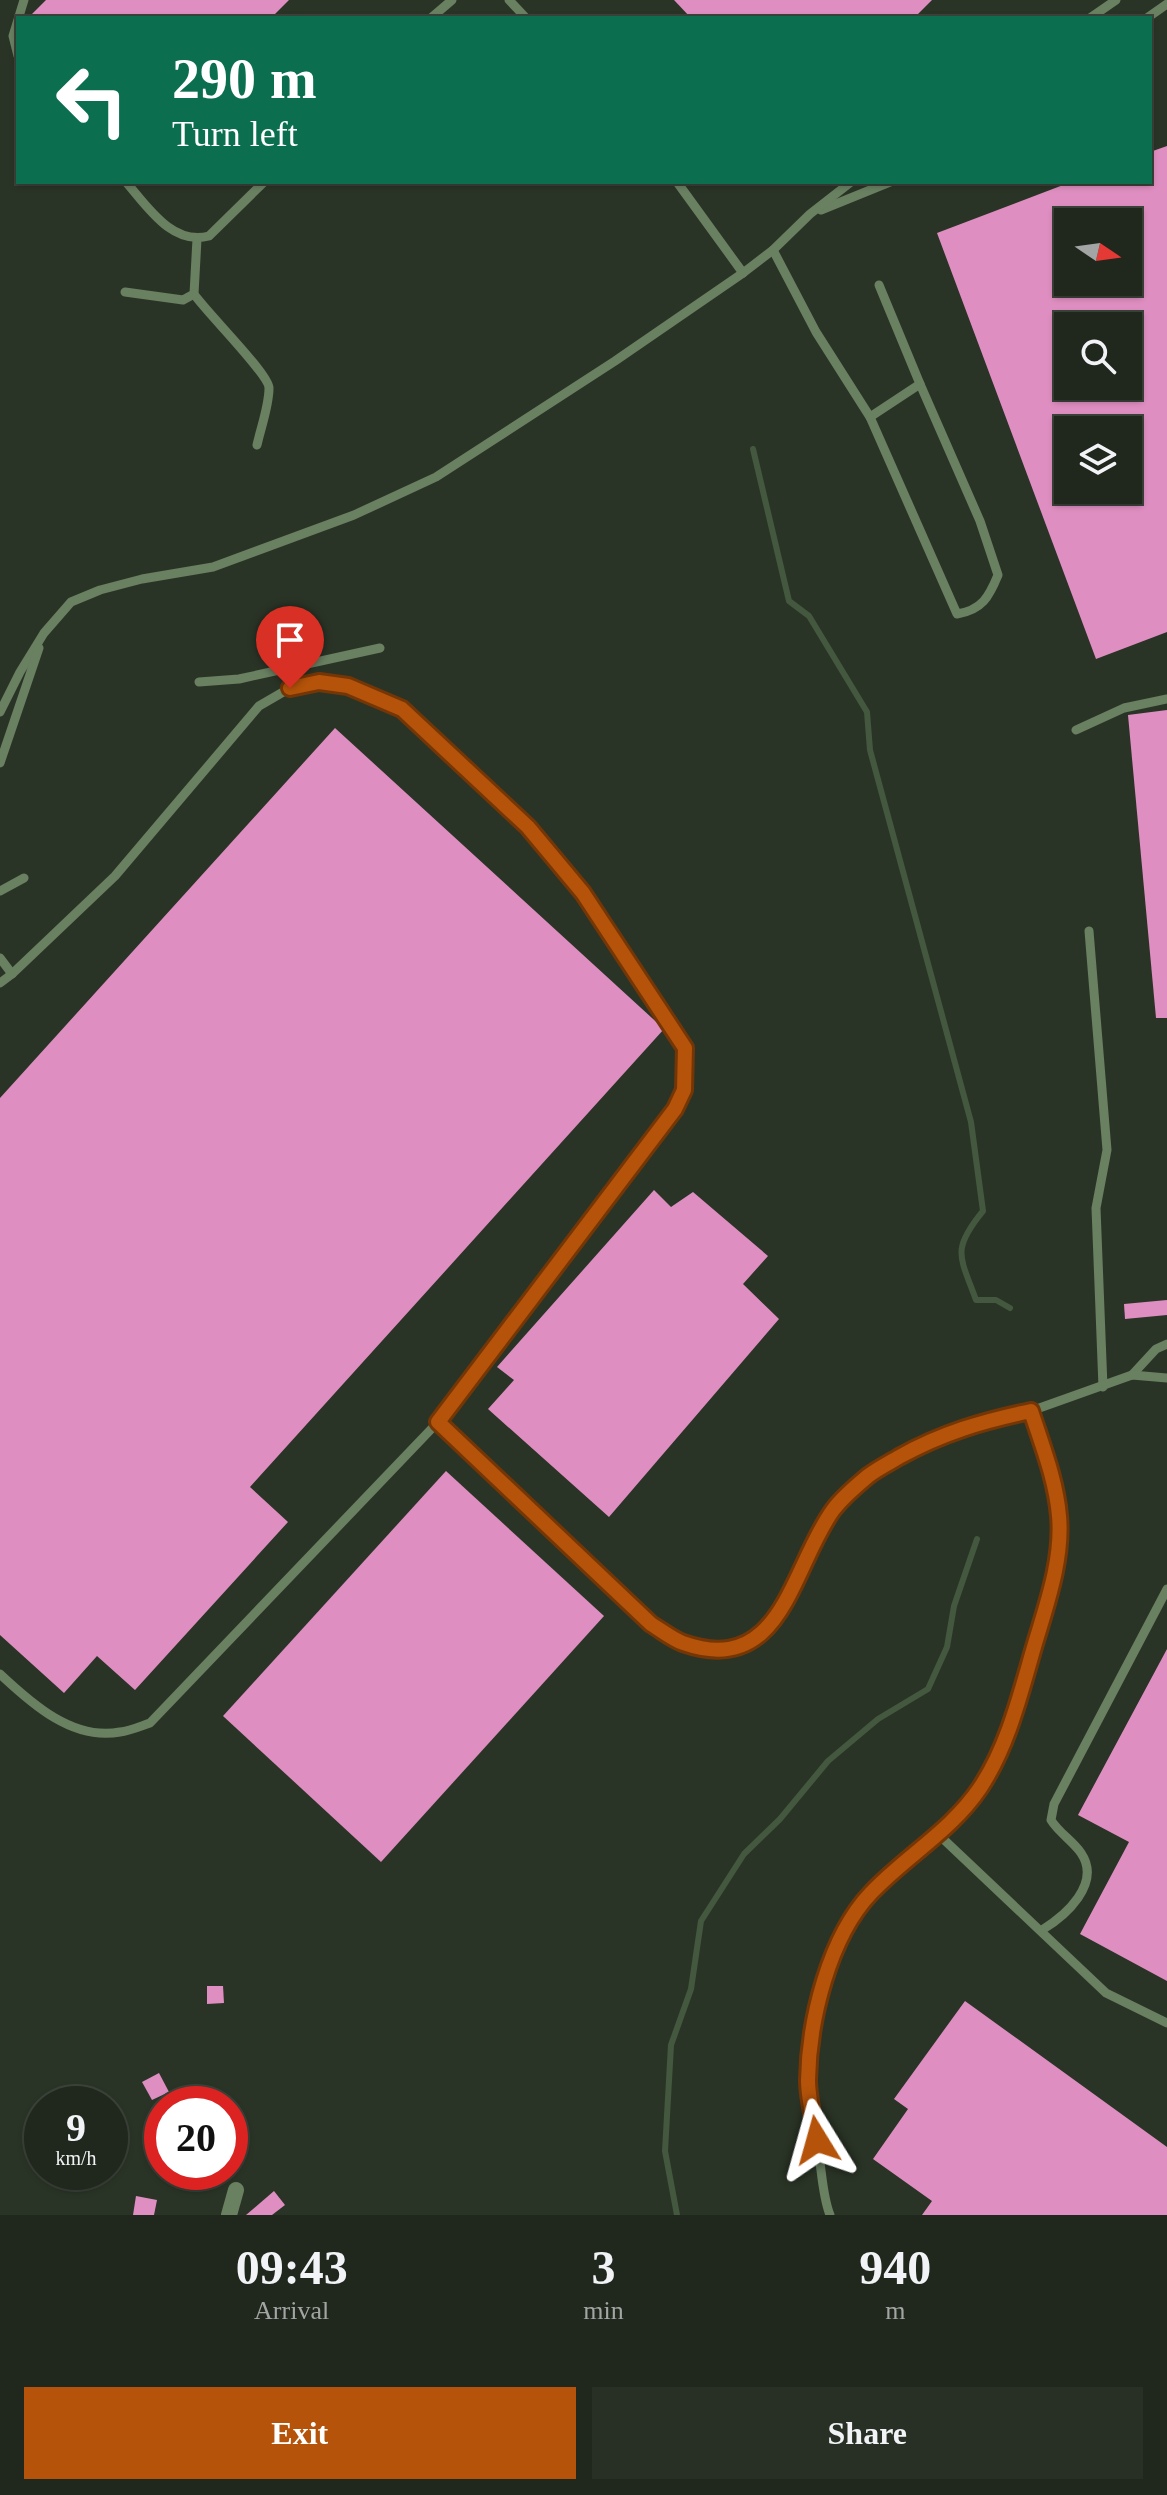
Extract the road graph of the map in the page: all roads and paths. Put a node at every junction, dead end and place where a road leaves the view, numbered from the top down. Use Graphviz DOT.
graph roads {
  1 [pos="452,0"];
  2 [pos="509,0"];
  3 [pos="1116,0"];
  4 [pos="1167,4"];
  5 [pos="433,16"];
  6 [pos="524,16"];
  7 [pos="1093,16"];
  8 [pos="1150,16"];
  9 [pos="16,26"];
  10 [pos="16,48"];
  11 [pos="128,184"];
  12 [pos="262,184"];
  13 [pos="678,184"];
  14 [pos="848,184"];
  15 [pos="885,184"];
  16 [pos="810,214"];
  17 [pos="197,239"];
  18 [pos="773,250"];
  19 [pos="743,273"];
  20 [pos="879,285"];
  21 [pos="125,292"];
  22 [pos="194,294"];
  23 [pos="920,384"];
  24 [pos="870,417"];
  25 [pos="257,445"];
  26 [pos="44,633"];
  27 [pos="380,648"];
  28 [pos="199,682"];
  29 [pos="1167,699"];
  30 [pos="0,712"];
  31 [pos="1076,730"];
  32 [pos="0,763"];
  33 [pos="24,878"];
  34 [pos="0,891"];
  35 [pos="1089,931"];
  36 [pos="0,958"];
  37 [pos="12,974"];
  38 [pos="0,983"];
  39 [pos="1167,1344"];
  40 [pos="1132,1375"];
  41 [pos="1167,1378"];
  42 [pos="1103,1387"];
  43 [pos="1031,1411"];
  44 [pos="438,1422"];
  45 [pos="1167,1589"];
  46 [pos="0,1674"];
  47 [pos="939,1835"];
  48 [pos="1042,1930"];
  49 [pos="1167,2023"];
  50 [pos="236,2190"];
  51 [pos="829,2214"];
  52 [pos="229,2215"];
  1 -- 5 [label="lane"];
  2 -- 6 [label="lane"];
  3 -- 7 [label="lane"];
  4 -- 8 [label="lane"];
  9 -- 10 [label="lane"];
  11 -- 17 [label="lane"];
  12 -- 17 [label="lane"];
  13 -- 19 [label="lane"];
  14 -- 16 [label="lane"];
  15 -- 16 [label="lane"];
  16 -- 18 [label="lane"];
  17 -- 22 [label="lane"];
  18 -- 19 [label="lane"];
  18 -- 24 [label="lane"];
  19 -- 26 [label="lane"];
  20 -- 23 [label="lane"];
  21 -- 22 [label="lane"];
  22 -- 25 [label="lane"];
  23 -- 24 [label="lane"];
  23 -- 24 [label="lane"];
  26 -- 30 [label="lane"];
  26 -- 32 [label="lane"];
  27 -- 28 [label="lane"];
  29 -- 31 [label="lane"];
  33 -- 34 [label="lane"];
  35 -- 42 [label="lane"];
  36 -- 37 [label="lane"];
  37 -- 38 [label="lane"];
  37 -- 44 [label="lane"];
  39 -- 40 [label="lane"];
  40 -- 41 [label="lane"];
  40 -- 42 [label="lane"];
  42 -- 43 [label="lane"];
  43 -- 44 [label="lane"];
  43 -- 47 [label="lane"];
  44 -- 46 [label="lane"];
  45 -- 48 [label="lane"];
  47 -- 48 [label="lane"];
  47 -- 51 [label="lane"];
  48 -- 49 [label="lane"];
  50 -- 52 [label="street"];
}
